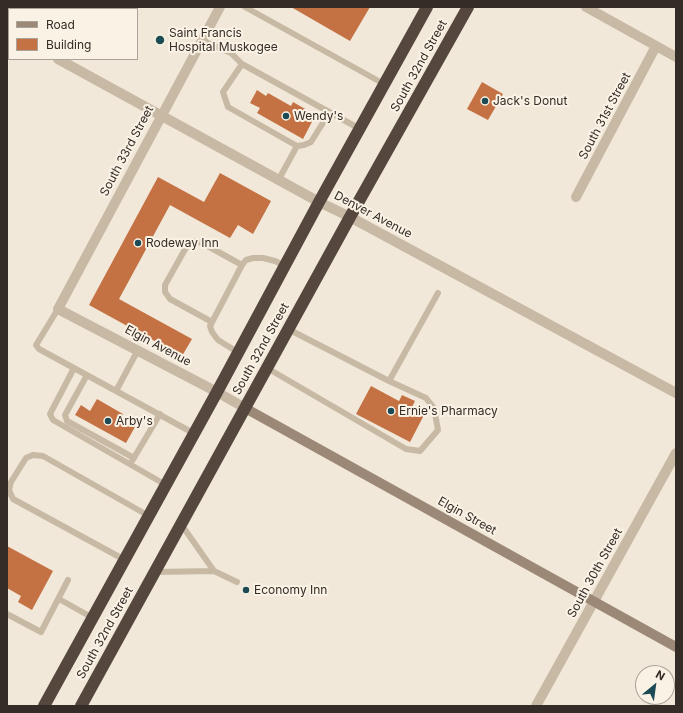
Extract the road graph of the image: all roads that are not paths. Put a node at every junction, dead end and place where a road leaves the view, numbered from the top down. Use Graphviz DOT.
graph roads {
  1 [pos="220,7"];
  2 [pos="245,7"];
  3 [pos="427,7"];
  4 [pos="468,7"];
  5 [pos="586,7"];
  6 [pos="201,40"];
  7 [pos="656,46"];
  8 [pos="676,57"];
  9 [pos="60,60"];
  10 [pos="242,64"];
  11 [pos="384,84"];
  12 [pos="329,113"];
  13 [pos="161,115"];
  14 [pos="360,129"];
  15 [pos="298,146"];
  16 [pos="279,179"];
  17 [pos="576,197"];
  18 [pos="320,202"];
  19 [pos="350,217"];
  20 [pos="242,265"];
  21 [pos="285,266"];
  22 [pos="438,293"];
  23 [pos="58,309"];
  24 [pos="212,322"];
  25 [pos="288,329"];
  26 [pos="138,350"];
  27 [pos="239,353"];
  28 [pos="74,368"];
  29 [pos="267,368"];
  30 [pos="87,375"];
  31 [pos="388,381"];
  32 [pos="116,391"];
  33 [pos="217,392"];
  34 [pos="676,393"];
  35 [pos="245,408"];
  36 [pos="160,414"];
  37 [pos="195,434"];
  38 [pos="676,452"];
  39 [pos="134,458"];
  40 [pos="130,464"];
  41 [pos="166,485"];
  42 [pos="149,516"];
  43 [pos="181,524"];
  44 [pos="125,560"];
  45 [pos="214,570"];
  46 [pos="155,572"];
  47 [pos="68,580"];
  48 [pos="237,582"];
  49 [pos="59,599"];
  50 [pos="594,602"];
  51 [pos="7,614"];
  52 [pos="93,618"];
  53 [pos="676,647"];
  54 [pos="44,706"];
  55 [pos="81,706"];
  56 [pos="536,706"];
  1 -- 6 [label="street, South 33rd Street"];
  2 -- 11 [label="lane"];
  3 -- 11 [label="highway, South 32nd Street"];
  4 -- 19 [label="highway, South 32nd Street"];
  5 -- 7 [label="street"];
  6 -- 10 [label="lane"];
  6 -- 13 [label="street, South 33rd Street"];
  7 -- 8 [label="street"];
  7 -- 17 [label="street, South 31st Street"];
  9 -- 13 [label="street, Denver Avenue"];
  10 -- 12 [label="lane"];
  10 -- 15 [label="lane"];
  11 -- 14 [label="highway, South 32nd Street"];
  12 -- 14 [label="lane"];
  12 -- 15 [label="lane"];
  13 -- 16 [label="street, Denver Avenue"];
  13 -- 23 [label="street, South 33rd Street"];
  14 -- 18 [label="highway, South 32nd Street"];
  15 -- 16 [label="lane"];
  16 -- 18 [label="street, Denver Avenue"];
  18 -- 19 [label="street, Denver Avenue"];
  18 -- 21 [label="highway, South 32nd Street"];
  19 -- 25 [label="highway, South 32nd Street"];
  19 -- 34 [label="street, Denver Avenue"];
  20 -- 21 [label="lane"];
  20 -- 24 [label="lane"];
  20 -- 24 [label="lane"];
  21 -- 27 [label="highway, South 32nd Street"];
  22 -- 31 [label="lane"];
  23 -- 26 [label="street, Elgin Avenue"];
  23 -- 28 [label="lane"];
  24 -- 27 [label="lane"];
  25 -- 29 [label="highway, South 32nd Street"];
  25 -- 31 [label="lane"];
  26 -- 32 [label="lane"];
  26 -- 33 [label="street, Elgin Avenue"];
  27 -- 33 [label="highway, South 32nd Street"];
  28 -- 30 [label="lane"];
  28 -- 40 [label="lane"];
  29 -- 31 [label="lane"];
  29 -- 35 [label="highway, South 32nd Street"];
  30 -- 32 [label="lane"];
  30 -- 39 [label="lane"];
  32 -- 36 [label="lane"];
  33 -- 35 [label="street, Elgin Avenue"];
  33 -- 37 [label="highway, South 32nd Street"];
  35 -- 43 [label="highway, South 32nd Street"];
  35 -- 50 [label="street, Elgin Street"];
  36 -- 37 [label="lane"];
  36 -- 39 [label="lane"];
  37 -- 41 [label="highway, South 32nd Street"];
  38 -- 50 [label="street, South 30th Street"];
  39 -- 40 [label="lane"];
  40 -- 41 [label="lane"];
  41 -- 42 [label="highway, South 32nd Street"];
  42 -- 44 [label="highway, South 32nd Street"];
  42 -- 44 [label="lane"];
  43 -- 45 [label="lane"];
  43 -- 46 [label="highway, South 32nd Street"];
  44 -- 52 [label="highway, South 32nd Street"];
  45 -- 46 [label="lane"];
  45 -- 48 [label="lane"];
  46 -- 55 [label="highway, South 32nd Street"];
  47 -- 49 [label="lane"];
  49 -- 51 [label="lane"];
  49 -- 52 [label="lane"];
  50 -- 53 [label="street, Elgin Street"];
  50 -- 56 [label="street, South 30th Street"];
  52 -- 54 [label="highway, South 32nd Street"];
}
